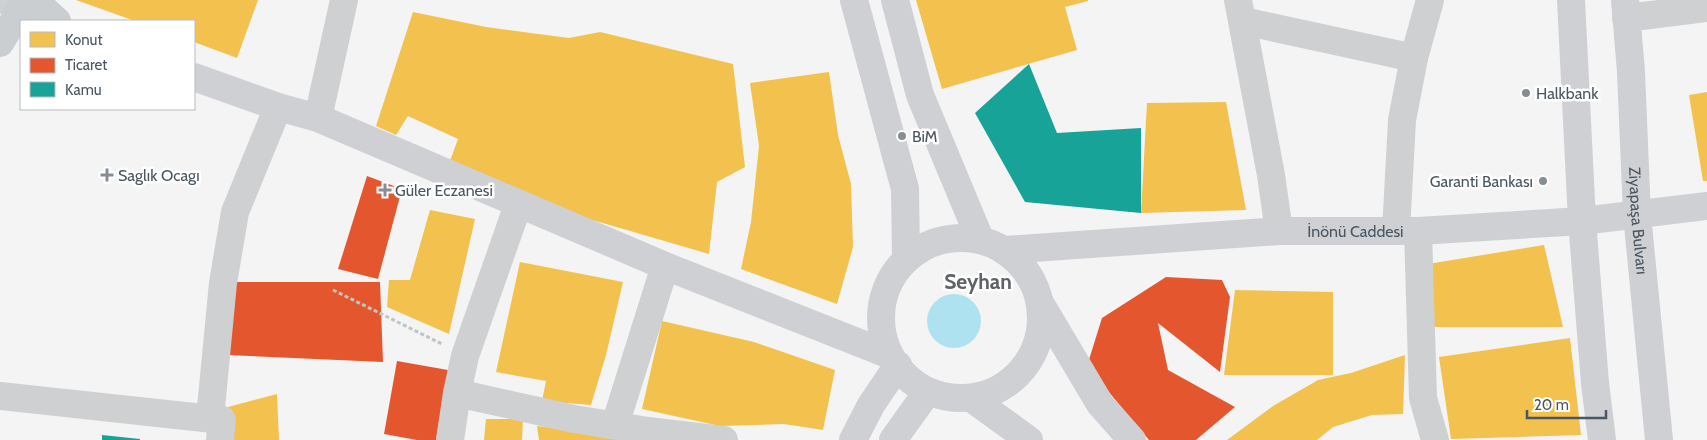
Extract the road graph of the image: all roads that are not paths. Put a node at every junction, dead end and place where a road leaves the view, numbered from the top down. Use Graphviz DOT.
graph roads {
  1 [pos="344,0"];
  2 [pos="854,0"];
  3 [pos="895,0"];
  4 [pos="1430,0"];
  5 [pos="1571,0"];
  6 [pos="20,2"];
  7 [pos="1707,8"];
  8 [pos="1626,9"];
  9 [pos="1241,10"];
  10 [pos="55,20"];
  11 [pos="0,43"];
  12 [pos="1414,58"];
  13 [pos="195,77"];
  14 [pos="278,107"];
  15 [pos="318,118"];
  16 [pos="518,205"];
  17 [pos="1707,206"];
  18 [pos="1637,215"];
  19 [pos="1582,221"];
  20 [pos="1279,231"];
  21 [pos="1407,231"];
  22 [pos="992,244"];
  23 [pos="906,258"];
  24 [pos="665,266"];
  25 [pos="1040,303"];
  26 [pos="894,360"];
  27 [pos="928,391"];
  28 [pos="457,393"];
  29 [pos="0,396"];
  30 [pos="971,398"];
  31 [pos="615,425"];
  32 [pos="215,429"];
  33 [pos="647,435"];
  34 [pos="450,440"];
  35 [pos="724,440"];
  36 [pos="853,440"];
  37 [pos="894,440"];
  38 [pos="1029,440"];
  39 [pos="1132,440"];
  40 [pos="1434,440"];
  41 [pos="1602,440"];
  42 [pos="1659,440"];
  1 -- 15 [label="street"];
  2 -- 23 [label="main road"];
  3 -- 22 [label="main road"];
  4 -- 12 [label="street"];
  5 -- 19 [label="main road"];
  6 -- 10 [label="main road"];
  6 -- 11 [label="main road"];
  7 -- 8 [label="street"];
  8 -- 18 [label="main road, Ziyapaşa Bulvarı"];
  9 -- 12 [label="street"];
  9 -- 20 [label="street"];
  12 -- 21 [label="street"];
  13 -- 14 [label="main road"];
  14 -- 15 [label="main road"];
  14 -- 32 [label="street"];
  15 -- 16 [label="main road"];
  16 -- 24 [label="main road"];
  16 -- 28 [label="street"];
  17 -- 18 [label="main road, İnönü Caddesi"];
  18 -- 19 [label="main road, İnönü Caddesi"];
  18 -- 42 [label="main road, Ziyapaşa Bulvarı"];
  19 -- 21 [label="main road, İnönü Caddesi"];
  19 -- 41 [label="main road"];
  20 -- 21 [label="main road, İnönü Caddesi"];
  20 -- 22 [label="main road, İnönü Caddesi"];
  21 -- 40 [label="street"];
  22 -- 23 [label="main road"];
  22 -- 25 [label="main road"];
  23 -- 26 [label="main road"];
  24 -- 26 [label="main road"];
  24 -- 31 [label="street"];
  25 -- 30 [label="main road"];
  25 -- 39 [label="main road"];
  26 -- 27 [label="main road"];
  26 -- 36 [label="main road"];
  27 -- 30 [label="main road"];
  27 -- 37 [label="main road"];
  28 -- 31 [label="street"];
  28 -- 34 [label="street"];
  29 -- 32 [label="street"];
  30 -- 38 [label="main road"];
  31 -- 33 [label="street"];
  33 -- 35 [label="street"];
}
